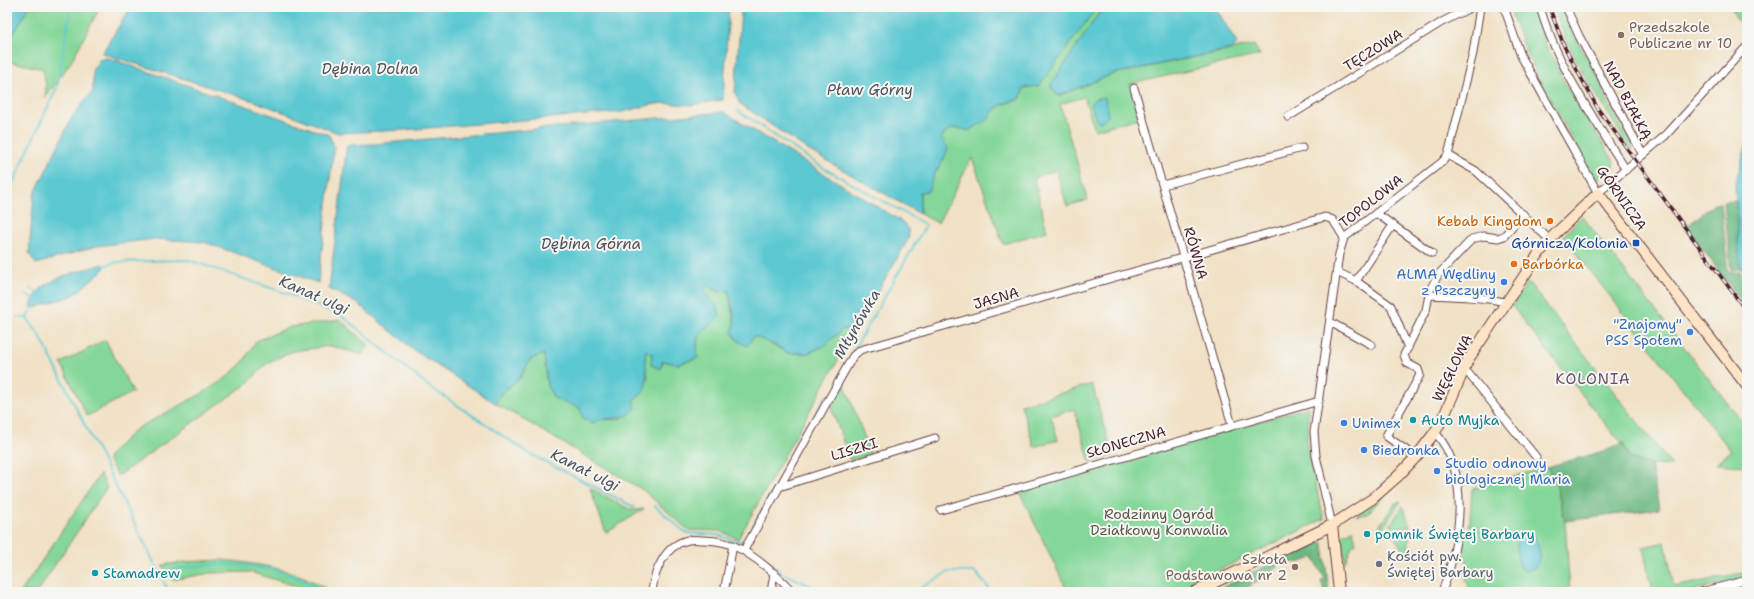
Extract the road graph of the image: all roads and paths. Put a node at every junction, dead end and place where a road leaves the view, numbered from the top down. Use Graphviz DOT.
graph roads {
  1 [pos="1472,7"];
  2 [pos="1480,7"];
  3 [pos="1504,7"];
  4 [pos="1540,7"];
  5 [pos="1566,7"];
  6 [pos="1747,46"];
  7 [pos="1134,88"];
  8 [pos="1288,117"];
  9 [pos="1302,148"];
  10 [pos="1448,155"];
  11 [pos="1643,155"];
  12 [pos="1626,170"];
  13 [pos="1163,185"];
  14 [pos="1598,193"];
  15 [pos="1376,213"];
  16 [pos="1523,214"];
  17 [pos="1393,225"];
  18 [pos="1344,238"];
  19 [pos="1550,240"];
  20 [pos="1432,253"];
  21 [pos="1184,258"];
  22 [pos="1337,272"];
  23 [pos="1356,281"];
  24 [pos="1429,295"];
  25 [pos="1505,303"];
  26 [pos="1330,322"];
  27 [pos="1372,345"];
  28 [pos="1408,348"];
  29 [pos="1463,371"];
  30 [pos="1747,386"];
  31 [pos="1319,401"];
  32 [pos="1232,425"];
  33 [pos="1435,432"];
  34 [pos="935,438"];
  35 [pos="1416,457"];
  36 [pos="1536,457"];
  37 [pos="782,486"];
  38 [pos="940,510"];
  39 [pos="1332,525"];
  40 [pos="733,545"];
  41 [pos="746,547"];
  42 [pos="774,573"];
  43 [pos="1747,580"];
  44 [pos="652,592"];
  45 [pos="724,592"];
  46 [pos="771,592"];
  47 [pos="793,592"];
  48 [pos="1195,592"];
  49 [pos="1339,592"];
  50 [pos="1442,592"];
  51 [pos="1701,592"];
  1 -- 8 [label="street, TĘCZOWA"];
  2 -- 10 [label="street"];
  3 -- 14 [label="street, GÓRNICZA"];
  4 -- 12 [label="street, GÓRNICZA"];
  5 -- 11 [label="street, NAD BIAŁKĄ"];
  6 -- 11 [label="street, NAD BIAŁKĄ"];
  7 -- 13 [label="street, RÓWNA"];
  9 -- 13 [label="street"];
  10 -- 15 [label="street, TOPOLOWA"];
  10 -- 16 [label="street"];
  11 -- 12 [label="street, WĘGLOWA"];
  12 -- 14 [label="street, WĘGLOWA"];
  13 -- 21 [label="street, RÓWNA"];
  14 -- 19 [label="street, WĘGLOWA"];
  14 -- 30 [label="street, GÓRNICZA"];
  15 -- 17 [label="street"];
  15 -- 18 [label="street, TOPOLOWA"];
  16 -- 19 [label="street"];
  16 -- 24 [label="street"];
  17 -- 20 [label="street"];
  17 -- 23 [label="street"];
  18 -- 21 [label="street, JASNA"];
  18 -- 22 [label="street, TOPOLOWA"];
  19 -- 25 [label="street, WĘGLOWA"];
  21 -- 32 [label="street, RÓWNA"];
  21 -- 37 [label="street, JASNA"];
  22 -- 23 [label="street"];
  22 -- 26 [label="street, TOPOLOWA"];
  23 -- 28 [label="street"];
  24 -- 25 [label="street"];
  24 -- 28 [label="street"];
  25 -- 29 [label="street, WĘGLOWA"];
  26 -- 27 [label="street"];
  26 -- 31 [label="street, TOPOLOWA"];
  28 -- 35 [label="street"];
  29 -- 33 [label="street, WĘGLOWA"];
  29 -- 36 [label="street"];
  31 -- 32 [label="street, SŁONECZNA"];
  31 -- 39 [label="street, TOPOLOWA"];
  32 -- 38 [label="street, SŁONECZNA"];
  33 -- 35 [label="street, WĘGLOWA"];
  33 -- 50 [label="street"];
  34 -- 37 [label="street, LISZKI"];
  35 -- 39 [label="street, WĘGLOWA"];
  37 -- 41 [label="street, JASNA"];
  39 -- 48 [label="street, WĘGLOWA"];
  39 -- 49 [label="street"];
  40 -- 41 [label="street"];
  40 -- 44 [label="street"];
  40 -- 45 [label="street"];
  41 -- 42 [label="street"];
  42 -- 46 [label="street"];
  42 -- 47 [label="street"];
  43 -- 51 [label="street"];
}
